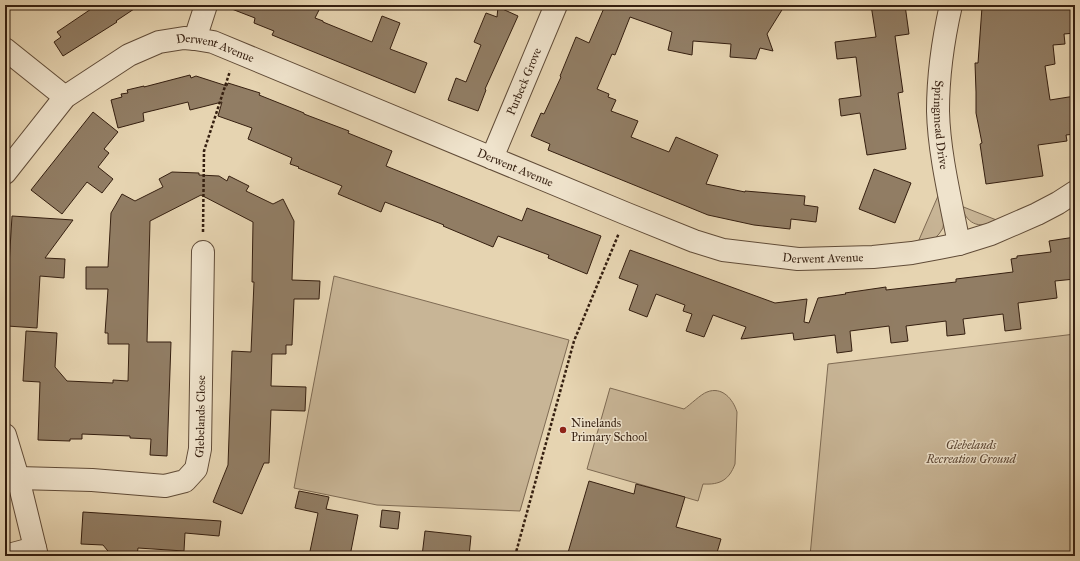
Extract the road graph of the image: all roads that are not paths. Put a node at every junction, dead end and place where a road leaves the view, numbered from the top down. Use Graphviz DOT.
graph roads {
  1 [pos="206,5"];
  2 [pos="556,5"];
  3 [pos="951,5"];
  4 [pos="195,39"];
  5 [pos="5,49"];
  6 [pos="65,97"];
  7 [pos="492,158"];
  8 [pos="5,173"];
  9 [pos="1075,192"];
  10 [pos="959,244"];
  11 [pos="203,252"];
  12 [pos="5,435"];
  13 [pos="18,478"];
  14 [pos="36,552"];
  15 [pos="5,556"];
  1 -- 4 [label="street"];
  2 -- 7 [label="street, Purbeck Grove"];
  3 -- 10 [label="street, Springmead Drive"];
  4 -- 6 [label="street, Derwent Avenue"];
  4 -- 7 [label="street, Derwent Avenue"];
  5 -- 6 [label="street"];
  6 -- 8 [label="street, Derwent Avenue"];
  7 -- 10 [label="street, Derwent Avenue"];
  9 -- 10 [label="street, Derwent Avenue"];
  11 -- 13 [label="street, Glebelands Close"];
  12 -- 13 [label="street"];
  13 -- 14 [label="street"];
  14 -- 15 [label="street"];
}
